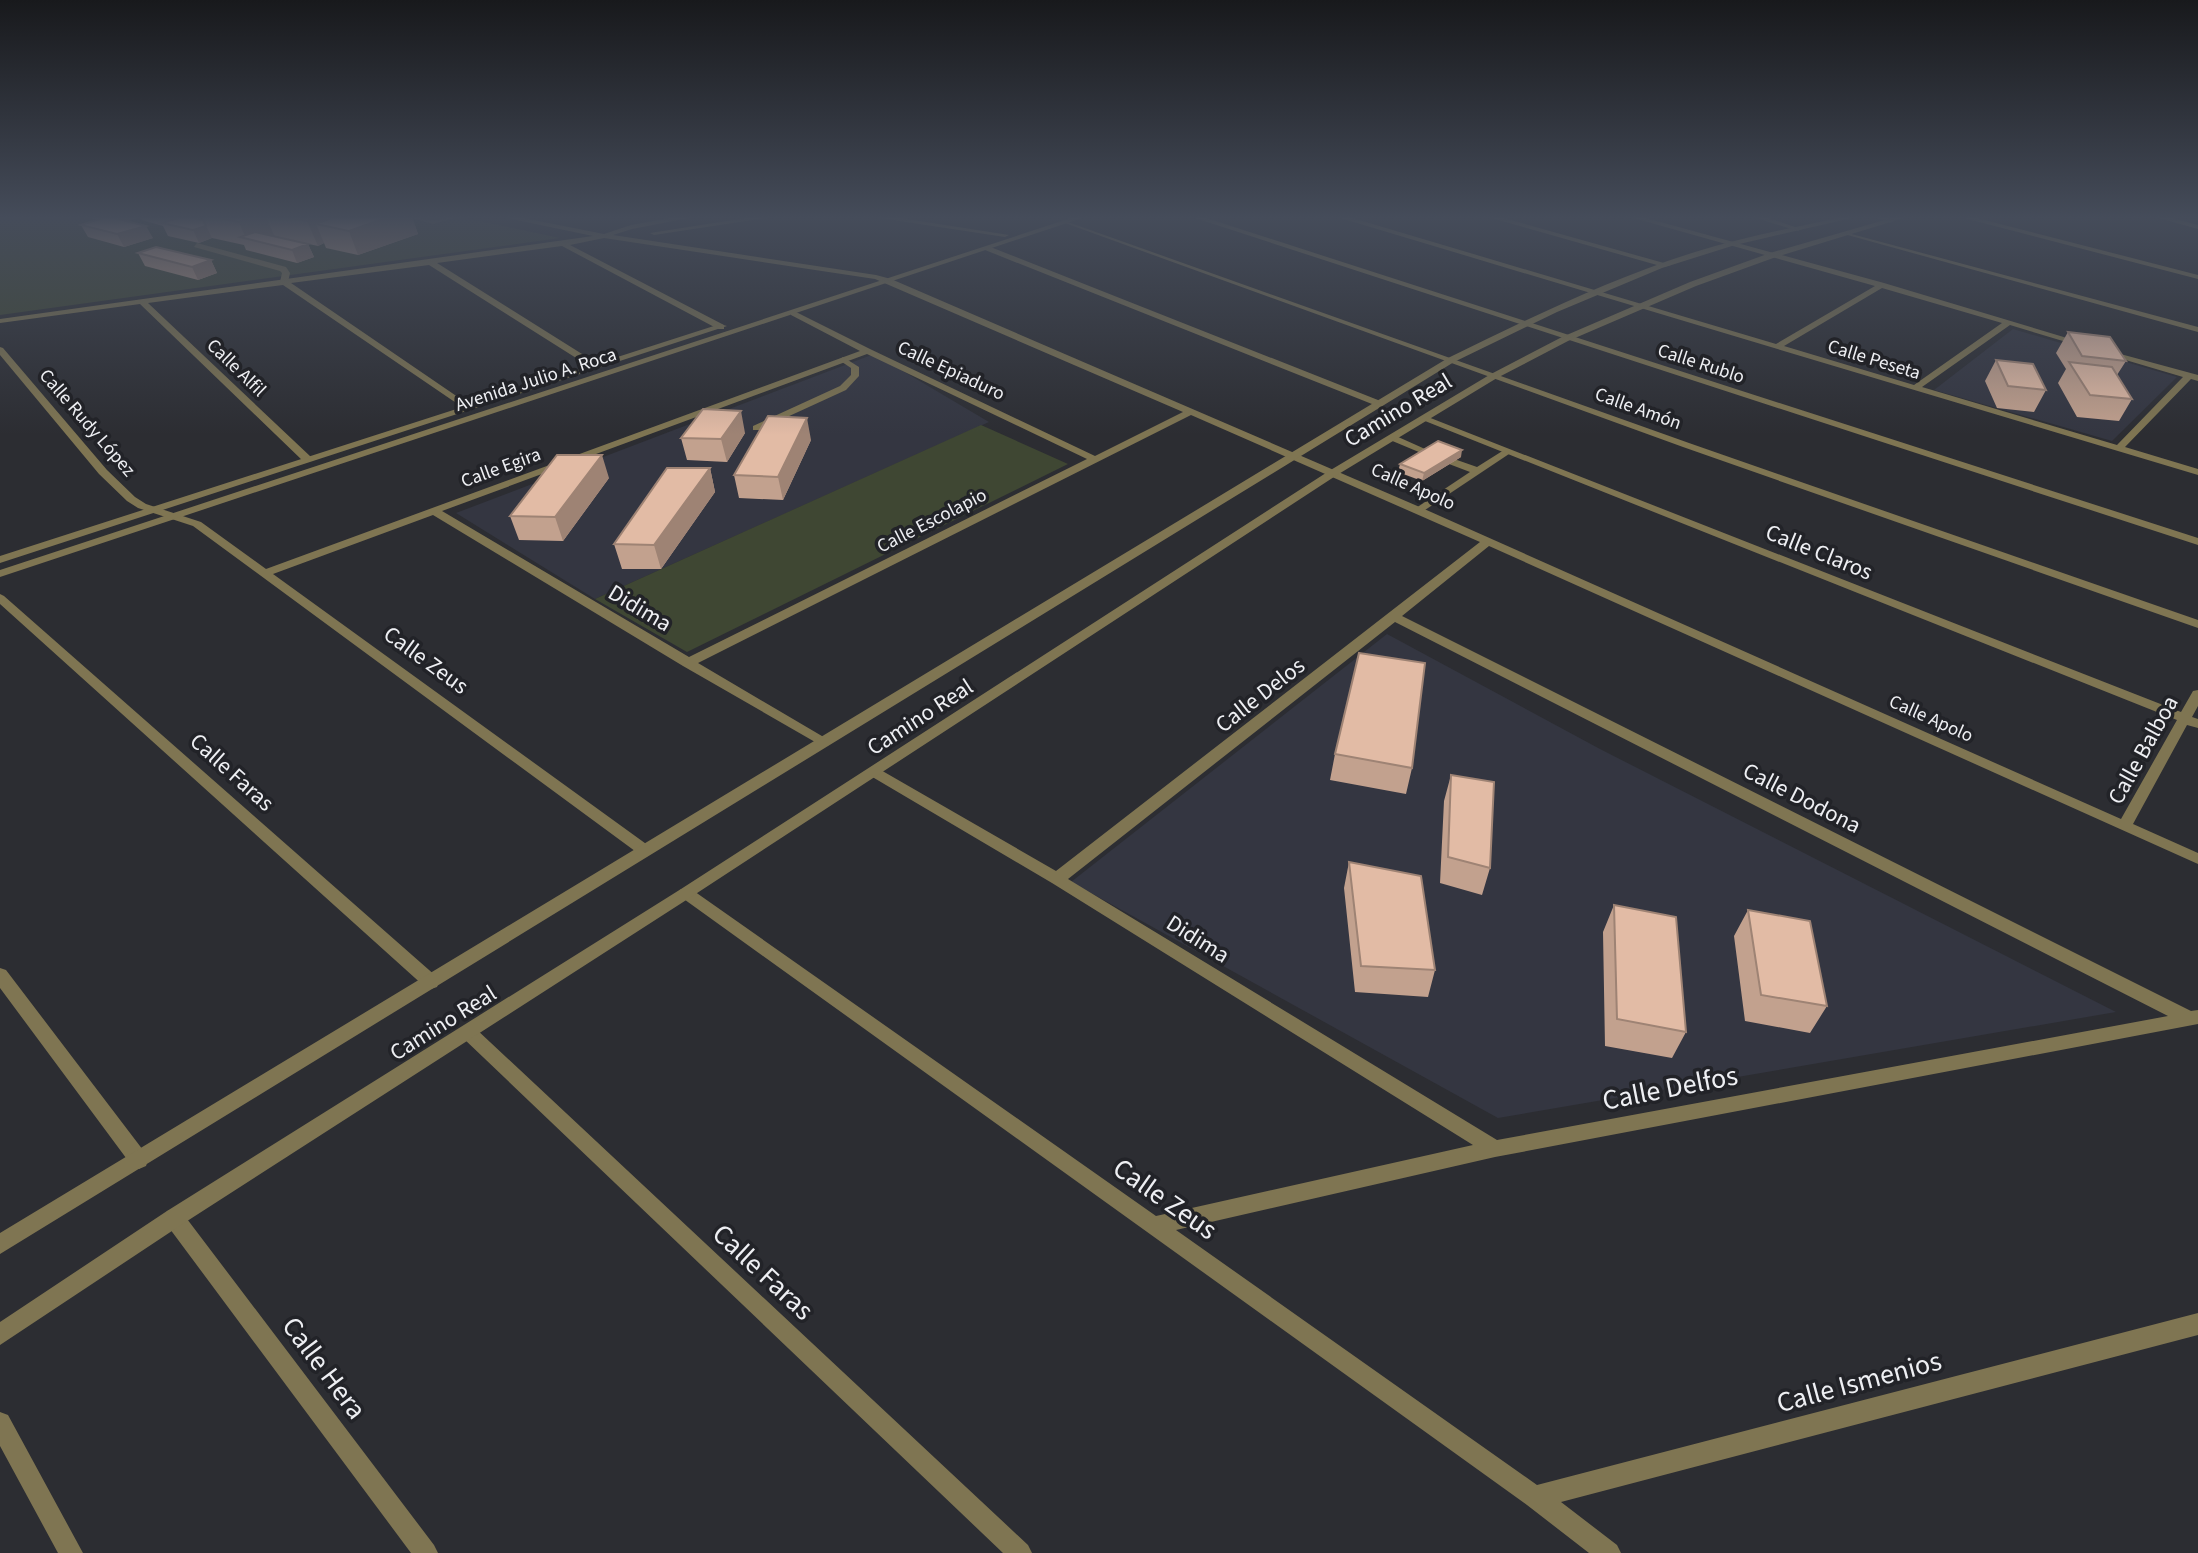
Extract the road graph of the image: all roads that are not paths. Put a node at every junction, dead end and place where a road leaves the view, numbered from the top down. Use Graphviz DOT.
graph roads {
  1 [pos="231,289"];
  2 [pos="295,289"];
  3 [pos="474,289"];
  4 [pos="649,289"];
  5 [pos="837,289"];
  6 [pos="863,289"];
  7 [pos="908,289"];
  8 [pos="1092,289"];
  9 [pos="1255,289"];
  10 [pos="1415,289"];
  11 [pos="1581,289"];
  12 [pos="1607,289"];
  13 [pos="1684,289"];
  14 [pos="1873,289"];
  15 [pos="1897,289"];
  16 [pos="2051,289"];
  17 [pos="1596,294"];
  18 [pos="142,302"];
  19 [pos="1639,307"];
  20 [pos="794,313"];
  21 [pos="0,321"];
  22 [pos="2010,322"];
  23 [pos="1523,325"];
  24 [pos="721,327"];
  25 [pos="2198,330"];
  26 [pos="1565,339"];
  27 [pos="2086,345"];
  28 [pos="1777,347"];
  29 [pos="2099,349"];
  30 [pos="0,350"];
  31 [pos="867,351"];
  32 [pos="843,360"];
  33 [pos="1451,360"];
  34 [pos="595,366"];
  35 [pos="1494,376"];
  36 [pos="2193,377"];
  37 [pos="1915,388"];
  38 [pos="1380,404"];
  39 [pos="468,408"];
  40 [pos="1192,411"];
  41 [pos="1425,419"];
  42 [pos="756,428"];
  43 [pos="1393,438"];
  44 [pos="2119,448"];
  45 [pos="1507,452"];
  46 [pos="1429,453"];
  47 [pos="1295,457"];
  48 [pos="1094,458"];
  49 [pos="307,459"];
  50 [pos="1453,462"];
  51 [pos="1477,471"];
  52 [pos="2198,472"];
  53 [pos="1333,473"];
  54 [pos="154,510"];
  55 [pos="1418,510"];
  56 [pos="434,511"];
  57 [pos="174,517"];
  58 [pos="1487,542"];
  59 [pos="2198,542"];
  60 [pos="0,560"];
  61 [pos="266,573"];
  62 [pos="0,574"];
  63 [pos="0,598"];
  64 [pos="1394,617"];
  65 [pos="2198,624"];
  66 [pos="687,663"];
  67 [pos="2198,694"];
  68 [pos="2183,719"];
  69 [pos="2198,724"];
  70 [pos="822,742"];
  71 [pos="874,772"];
  72 [pos="2124,826"];
  73 [pos="644,850"];
  74 [pos="2198,859"];
  75 [pos="1056,879"];
  76 [pos="686,894"];
  77 [pos="0,975"];
  78 [pos="431,982"];
  79 [pos="2194,1018"];
  80 [pos="468,1032"];
  81 [pos="1495,1149"];
  82 [pos="139,1160"];
  83 [pos="174,1218"];
  84 [pos="1154,1226"];
  85 [pos="0,1244"];
  86 [pos="2198,1324"];
  87 [pos="0,1334"];
  88 [pos="0,1423"];
  89 [pos="1535,1497"];
  90 [pos="71,1553"];
  91 [pos="426,1553"];
  92 [pos="1020,1553"];
  93 [pos="1609,1553"];
  1 -- 18 [label="street"];
  2 -- 39 [label="street"];
  3 -- 34 [label="street"];
  4 -- 24 [label="street"];
  5 -- 24 [label="street, Avenida Julio A. Roca"];
  6 -- 20 [label="street, Avenida Julio A. Roca"];
  7 -- 40 [label="street, Calle Apolo"];
  8 -- 38 [label="street"];
  9 -- 33 [label="street, Calle Amón"];
  10 -- 23 [label="street, Calle Rublo"];
  11 -- 17 [label="street, Calle Peseta"];
  12 -- 17 [label="street, Camino Real"];
  13 -- 19 [label="street, Camino Real"];
  14 -- 28 [label="street"];
  15 -- 22 [label="street"];
  16 -- 25 [label="street"];
  17 -- 19 [label="street, Calle Peseta"];
  17 -- 23 [label="street, Camino Real"];
  18 -- 21 [label="street"];
  18 -- 49 [label="street, Calle Alfil"];
  19 -- 26 [label="street, Camino Real"];
  19 -- 28 [label="street, Calle Peseta"];
  20 -- 31 [label="street, Calle Epiaduro"];
  20 -- 57 [label="street, Avenida Julio A. Roca"];
  22 -- 27 [label="street"];
  22 -- 37 [label="street"];
  23 -- 26 [label="street, Calle Rublo"];
  23 -- 33 [label="street, Camino Real"];
  24 -- 34 [label="street, Avenida Julio A. Roca"];
  26 -- 35 [label="street, Camino Real"];
  26 -- 59 [label="street, Calle Rublo"];
  28 -- 37 [label="street, Calle Peseta"];
  29 -- 36 [label="street"];
  30 -- 54 [label="street, Calle Rudy López"];
  31 -- 32 [label="street, Calle Egira"];
  31 -- 48 [label="street, Calle Epiaduro"];
  32 -- 42 [label="street"];
  32 -- 56 [label="street, Calle Egira"];
  33 -- 35 [label="street, Calle Amón"];
  33 -- 38 [label="street, Camino Real"];
  34 -- 39 [label="street, Avenida Julio A. Roca"];
  35 -- 41 [label="street, Camino Real"];
  35 -- 65 [label="street, Calle Amón"];
  36 -- 44 [label="street"];
  37 -- 44 [label="street, Calle Peseta"];
  38 -- 47 [label="street, Camino Real"];
  39 -- 49 [label="street, Avenida Julio A. Roca"];
  40 -- 47 [label="street, Calle Apolo"];
  40 -- 48 [label="street, Calle Escolapio"];
  41 -- 43 [label="street, Camino Real"];
  41 -- 45 [label="street, Calle Claros"];
  43 -- 46 [label="street"];
  43 -- 53 [label="street, Camino Real"];
  44 -- 52 [label="street, Calle Peseta"];
  45 -- 51 [label="street"];
  45 -- 68 [label="street, Calle Claros"];
  47 -- 53 [label="street, Calle Apolo"];
  47 -- 70 [label="street, Camino Real"];
  48 -- 66 [label="street, Calle Escolapio"];
  49 -- 54 [label="street, Avenida Julio A. Roca"];
  50 -- 51 [label="street"];
  51 -- 55 [label="street"];
  53 -- 55 [label="street, Calle Apolo"];
  53 -- 71 [label="street, Camino Real"];
  54 -- 57 [label="street, Calle Rudy López"];
  54 -- 60 [label="street, Avenida Julio A. Roca"];
  55 -- 58 [label="street, Calle Apolo"];
  56 -- 61 [label="street, Calle Egira"];
  56 -- 66 [label="street, Didima"];
  57 -- 61 [label="street, Calle Zeus"];
  57 -- 62 [label="street, Avenida Julio A. Roca"];
  58 -- 64 [label="street, Calle Delos"];
  58 -- 72 [label="street, Calle Apolo"];
  61 -- 73 [label="street, Calle Zeus"];
  63 -- 78 [label="street, Calle Faras"];
  64 -- 75 [label="street, Calle Delos"];
  64 -- 79 [label="street, Calle Dodona"];
  66 -- 70 [label="street, Didima"];
  67 -- 68 [label="street, Calle Balboa"];
  68 -- 69 [label="street, Calle Claros"];
  68 -- 72 [label="street, Calle Balboa"];
  70 -- 73 [label="street, Camino Real"];
  71 -- 75 [label="street, Didima"];
  71 -- 76 [label="street, Camino Real"];
  72 -- 74 [label="street, Calle Apolo"];
  73 -- 78 [label="street, Camino Real"];
  75 -- 81 [label="street, Didima"];
  76 -- 80 [label="street, Camino Real"];
  76 -- 84 [label="street, Calle Zeus"];
  77 -- 82 [label="street"];
  78 -- 82 [label="street, Camino Real"];
  79 -- 81 [label="street, Calle Delfos"];
  80 -- 83 [label="street, Camino Real"];
  80 -- 92 [label="street, Calle Faras"];
  81 -- 84 [label="street, Calle Delfos"];
  82 -- 85 [label="street, Camino Real"];
  83 -- 87 [label="street, Camino Real"];
  83 -- 91 [label="street, Calle Hera"];
  84 -- 89 [label="street, Calle Zeus"];
  86 -- 89 [label="street, Calle Ismenios"];
  88 -- 90 [label="street"];
  89 -- 93 [label="street, Calle Zeus"];
}
